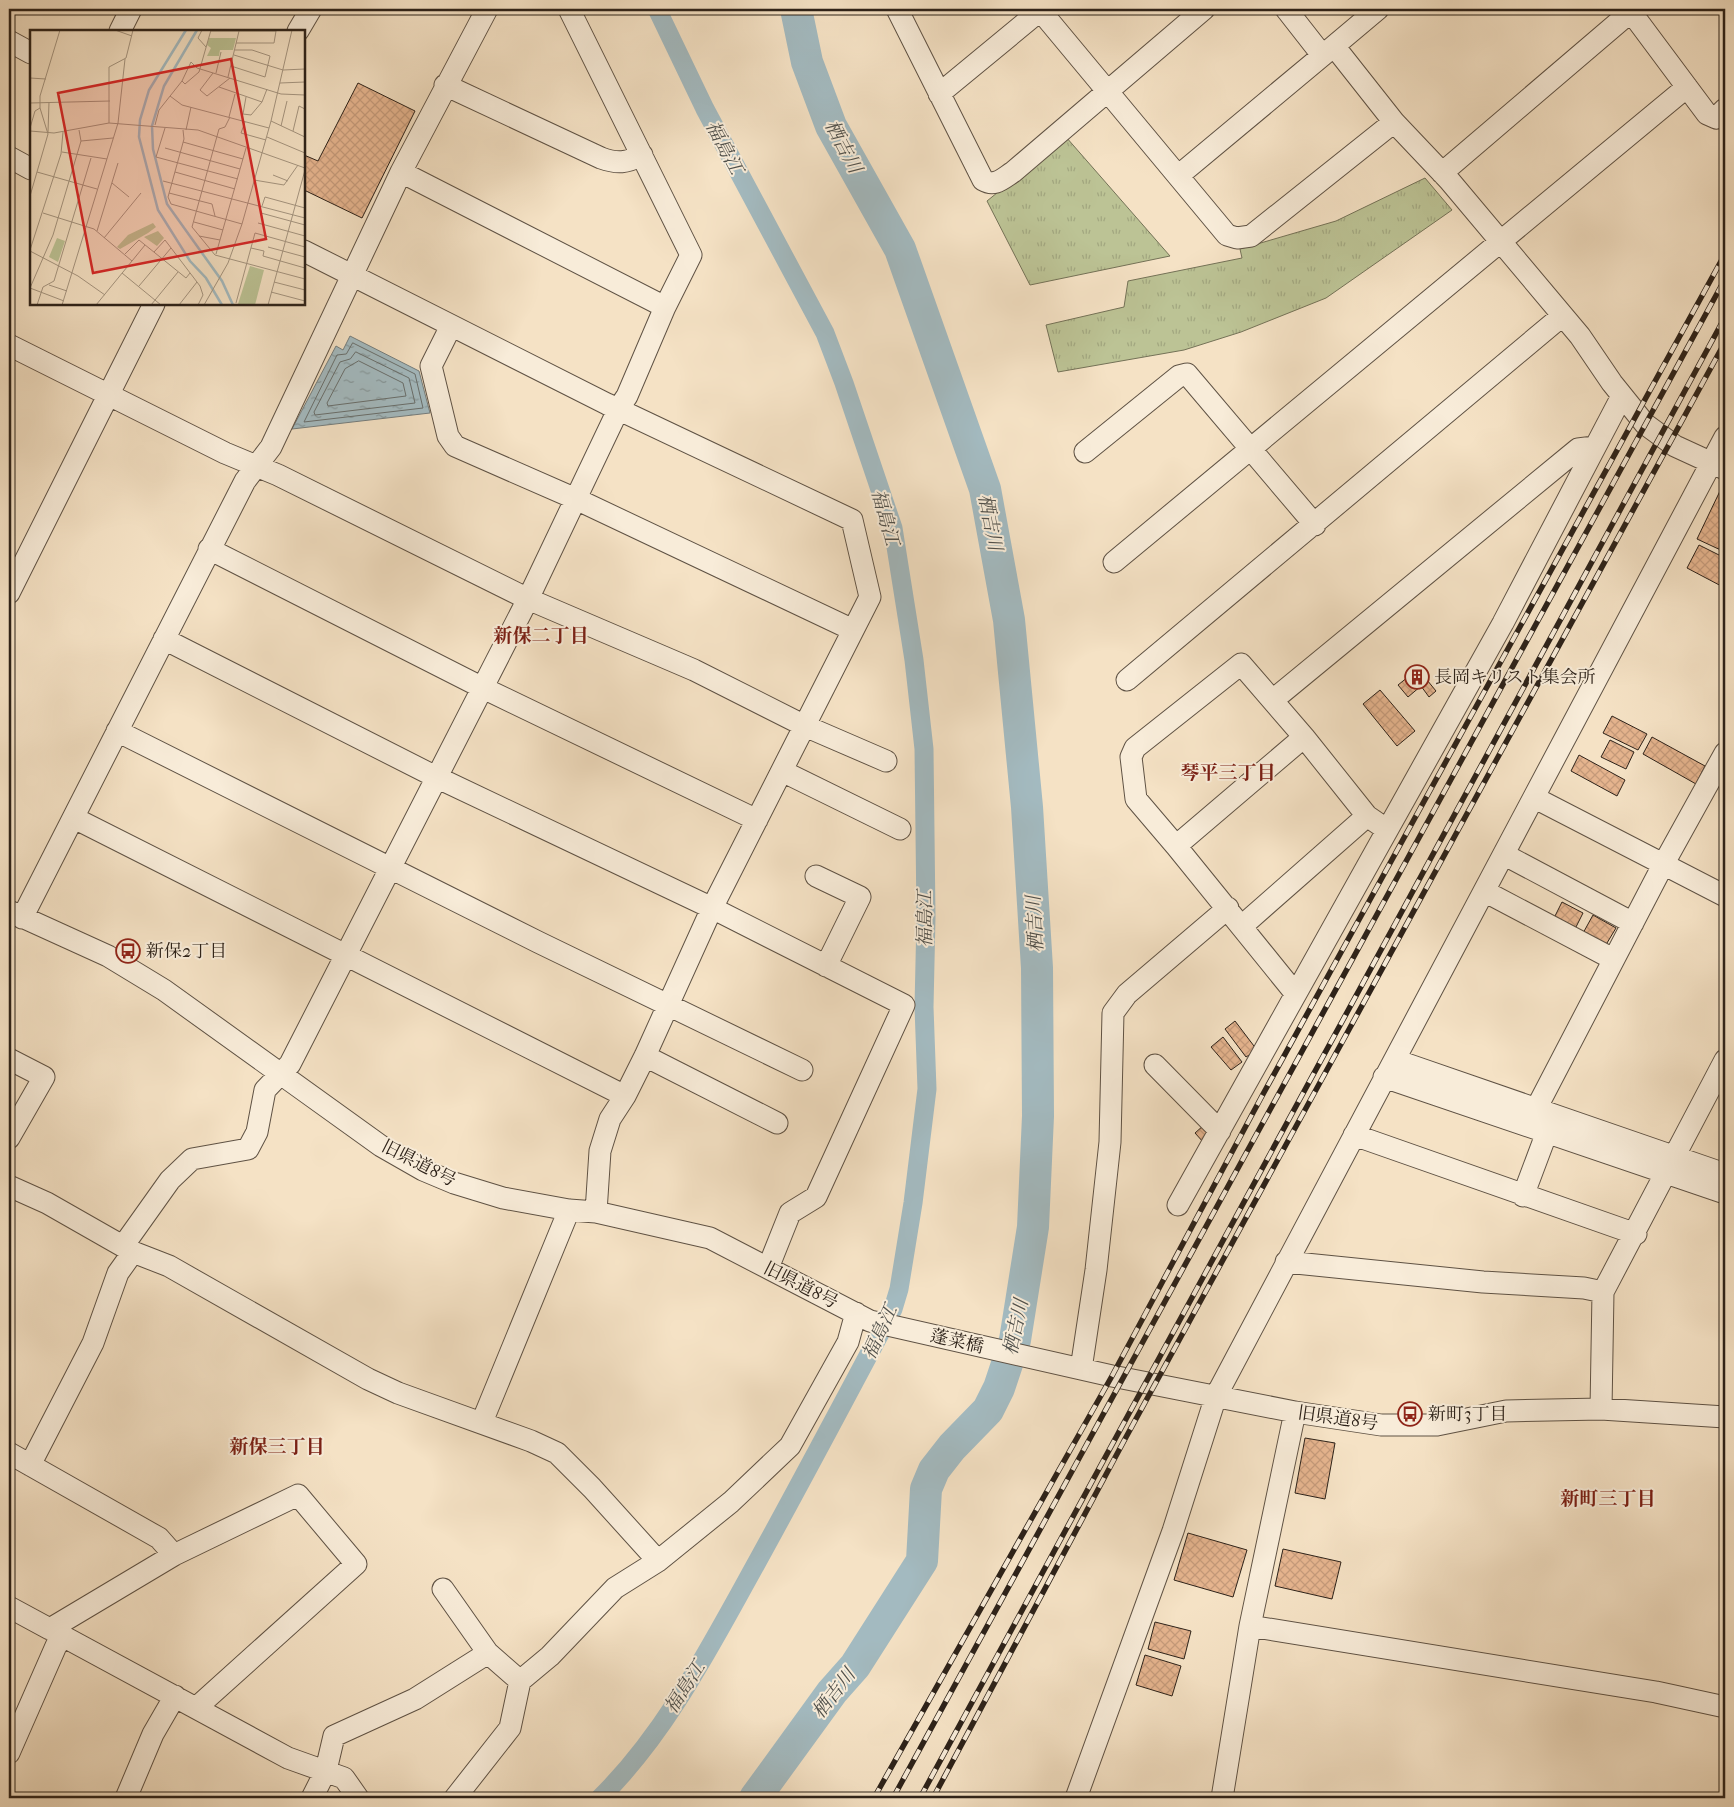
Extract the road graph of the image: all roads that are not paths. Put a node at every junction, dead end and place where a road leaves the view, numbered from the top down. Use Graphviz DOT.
graph roads {
  1 [pos="131,9"];
  2 [pos="310,9"];
  3 [pos="486,9"];
  4 [pos="569,9"];
  5 [pos="897,9"];
  6 [pos="1041,9"];
  7 [pos="1204,9"];
  8 [pos="1286,9"];
  9 [pos="1378,9"];
  10 [pos="1632,10"];
  11 [pos="120,30"];
  12 [pos="299,30"];
  13 [pos="9,42"];
  14 [pos="1328,51"];
  15 [pos="30,52"];
  16 [pos="445,85"];
  17 [pos="1687,87"];
  18 [pos="1107,93"];
  19 [pos="939,94"];
  20 [pos="1725,109"];
  21 [pos="1394,122"];
  22 [pos="642,155"];
  23 [pos="9,157"];
  24 [pos="30,168"];
  25 [pos="401,172"];
  26 [pos="1442,173"];
  27 [pos="1178,176"];
  28 [pos="1499,241"];
  29 [pos="305,252"];
  30 [pos="353,277"];
  31 [pos="154,305"];
  32 [pos="666,306"];
  33 [pos="1562,316"];
  34 [pos="451,326"];
  35 [pos="9,345"];
  36 [pos="108,396"];
  37 [pos="1622,396"];
  38 [pos="619,408"];
  39 [pos="1725,437"];
  40 [pos="1594,447"];
  41 [pos="1252,449"];
  42 [pos="1085,452"];
  43 [pos="257,465"];
  44 [pos="1719,466"];
  45 [pos="576,499"];
  46 [pos="1315,525"];
  47 [pos="209,549"];
  48 [pos="1114,562"];
  49 [pos="9,592"];
  50 [pos="528,599"];
  51 [pos="853,630"];
  52 [pos="164,639"];
  53 [pos="1127,680"];
  54 [pos="481,687"];
  55 [pos="1273,700"];
  56 [pos="805,726"];
  57 [pos="117,731"];
  58 [pos="1304,737"];
  59 [pos="1725,753"];
  60 [pos="886,761"];
  61 [pos="782,771"];
  62 [pos="436,777"];
  63 [pos="1535,798"];
  64 [pos="1367,816"];
  65 [pos="74,818"];
  66 [pos="757,820"];
  67 [pos="900,829"];
  68 [pos="1386,829"];
  69 [pos="1176,846"];
  70 [pos="1504,854"];
  71 [pos="1663,865"];
  72 [pos="391,868"];
  73 [pos="816,876"];
  74 [pos="1484,891"];
  75 [pos="1725,896"];
  76 [pos="712,908"];
  77 [pos="1228,908"];
  78 [pos="16,915"];
  79 [pos="1633,924"];
  80 [pos="1242,926"];
  81 [pos="346,956"];
  82 [pos="1613,959"];
  83 [pos="826,966"];
  84 [pos="1295,993"];
  85 [pos="668,1005"];
  86 [pos="645,1056"];
  87 [pos="9,1059"];
  88 [pos="1725,1060"];
  89 [pos="1155,1065"];
  90 [pos="1389,1068"];
  91 [pos="802,1070"];
  92 [pos="281,1075"];
  93 [pos="625,1096"];
  94 [pos="1536,1109"];
  95 [pos="777,1122"];
  96 [pos="1220,1131"];
  97 [pos="1547,1132"];
  98 [pos="1354,1135"];
  99 [pos="9,1138"];
  100 [pos="1671,1165"];
  101 [pos="1725,1174"];
  102 [pos="9,1186"];
  103 [pos="1725,1193"];
  104 [pos="1523,1196"];
  105 [pos="1178,1205"];
  106 [pos="570,1210"];
  107 [pos="596,1212"];
  108 [pos="1636,1234"];
  109 [pos="128,1249"];
  110 [pos="1286,1262"];
  111 [pos="768,1268"];
  112 [pos="1603,1292"];
  113 [pos="863,1317"];
  114 [pos="1078,1368"];
  115 [pos="1216,1396"];
  116 [pos="1601,1409"];
  117 [pos="1295,1412"];
  118 [pos="1725,1417"];
  119 [pos="482,1422"];
  120 [pos="9,1453"];
  121 [pos="30,1464"];
  122 [pos="174,1555"];
  123 [pos="658,1561"];
  124 [pos="443,1589"];
  125 [pos="9,1607"];
  126 [pos="1250,1626"];
  127 [pos="57,1633"];
  128 [pos="488,1653"];
  129 [pos="520,1681"];
  130 [pos="175,1696"];
  131 [pos="1725,1706"];
  132 [pos="196,1708"];
  133 [pos="11,1741"];
  134 [pos="326,1770"];
  135 [pos="126,1798"];
  136 [pos="312,1798"];
  137 [pos="358,1798"];
  138 [pos="455,1798"];
  139 [pos="1076,1798"];
  140 [pos="1222,1798"];
  1 -- 11 [label="street"];
  2 -- 12 [label="street"];
  3 -- 16 [label="street"];
  4 -- 22 [label="street"];
  5 -- 19 [label="street"];
  6 -- 18 [label="street"];
  6 -- 19 [label="street"];
  7 -- 18 [label="street"];
  8 -- 14 [label="street"];
  9 -- 14 [label="street"];
  10 -- 17 [label="street"];
  10 -- 26 [label="street"];
  13 -- 15 [label="street"];
  14 -- 21 [label="street"];
  14 -- 27 [label="street"];
  16 -- 22 [label="street"];
  16 -- 25 [label="street"];
  17 -- 20 [label="street"];
  17 -- 28 [label="street"];
  18 -- 19 [label="street"];
  18 -- 27 [label="street"];
  21 -- 26 [label="street"];
  21 -- 27 [label="street"];
  22 -- 32 [label="street"];
  23 -- 24 [label="street"];
  25 -- 30 [label="street"];
  25 -- 32 [label="street"];
  26 -- 28 [label="street"];
  28 -- 33 [label="street"];
  28 -- 41 [label="street"];
  29 -- 30 [label="street"];
  30 -- 34 [label="street"];
  30 -- 43 [label="street"];
  31 -- 36 [label="street"];
  32 -- 38 [label="street"];
  33 -- 37 [label="street"];
  33 -- 46 [label="street"];
  34 -- 38 [label="street"];
  34 -- 45 [label="street"];
  35 -- 36 [label="street"];
  36 -- 43 [label="street"];
  36 -- 49 [label="street"];
  37 -- 40 [label="street"];
  37 -- 44 [label="street"];
  38 -- 45 [label="street"];
  38 -- 51 [label="street"];
  39 -- 44 [label="street"];
  40 -- 55 [label="street"];
  40 -- 68 [label="street"];
  41 -- 42 [label="street"];
  41 -- 46 [label="street"];
  41 -- 48 [label="street"];
  43 -- 47 [label="street"];
  43 -- 50 [label="street"];
  44 -- 63 [label="street"];
  45 -- 50 [label="street"];
  45 -- 51 [label="street"];
  46 -- 53 [label="street"];
  47 -- 52 [label="street"];
  47 -- 54 [label="street"];
  50 -- 54 [label="street"];
  50 -- 56 [label="street"];
  51 -- 56 [label="street"];
  52 -- 57 [label="street"];
  52 -- 62 [label="street"];
  54 -- 62 [label="street"];
  54 -- 66 [label="street"];
  55 -- 58 [label="street"];
  55 -- 69 [label="street"];
  56 -- 60 [label="street"];
  56 -- 61 [label="street"];
  57 -- 65 [label="street"];
  57 -- 72 [label="street"];
  58 -- 64 [label="street"];
  58 -- 69 [label="street"];
  59 -- 71 [label="street"];
  61 -- 66 [label="street"];
  61 -- 67 [label="street"];
  62 -- 72 [label="street"];
  62 -- 76 [label="street"];
  63 -- 70 [label="street"];
  63 -- 71 [label="street"];
  64 -- 68 [label="street"];
  64 -- 80 [label="street"];
  65 -- 78 [label="street"];
  65 -- 81 [label="street"];
  66 -- 76 [label="street"];
  68 -- 84 [label="street"];
  69 -- 77 [label="street"];
  70 -- 74 [label="street"];
  70 -- 79 [label="street"];
  71 -- 75 [label="street"];
  71 -- 79 [label="street"];
  72 -- 81 [label="street"];
  72 -- 85 [label="street"];
  73 -- 83 [label="street"];
  74 -- 82 [label="street"];
  74 -- 90 [label="street"];
  76 -- 83 [label="street"];
  76 -- 85 [label="street"];
  77 -- 80 [label="street"];
  77 -- 114 [label="street"];
  78 -- 92 [label="street, 旧県道8号"];
  79 -- 82 [label="street"];
  80 -- 84 [label="street"];
  81 -- 92 [label="street"];
  81 -- 93 [label="street"];
  82 -- 94 [label="street"];
  83 -- 111 [label="street"];
  84 -- 96 [label="street"];
  85 -- 86 [label="street"];
  85 -- 91 [label="street"];
  86 -- 93 [label="street"];
  86 -- 95 [label="street"];
  87 -- 99 [label="street"];
  88 -- 100 [label="street"];
  89 -- 96 [label="street"];
  90 -- 94 [label="street"];
  90 -- 97 [label="street"];
  90 -- 98 [label="street"];
  92 -- 106 [label="street, 旧県道8号"];
  92 -- 109 [label="street"];
  93 -- 107 [label="street"];
  94 -- 100 [label="street"];
  96 -- 105 [label="street"];
  97 -- 100 [label="street"];
  97 -- 104 [label="street"];
  98 -- 104 [label="street"];
  98 -- 110 [label="street"];
  100 -- 101 [label="street"];
  100 -- 103 [label="street"];
  100 -- 108 [label="street"];
  102 -- 109 [label="street"];
  104 -- 108 [label="street"];
  106 -- 107 [label="street, 旧県道8号"];
  106 -- 119 [label="street"];
  107 -- 111 [label="street, 旧県道8号"];
  108 -- 112 [label="street"];
  109 -- 119 [label="street"];
  109 -- 121 [label="street"];
  110 -- 112 [label="street"];
  110 -- 115 [label="street"];
  111 -- 113 [label="street, 旧県道8号"];
  112 -- 116 [label="street"];
  113 -- 114 [label="street, 蓬菜橋"];
  113 -- 123 [label="street"];
  114 -- 115 [label="street, 旧県道8号"];
  115 -- 117 [label="street, 旧県道8号"];
  115 -- 139 [label="street"];
  116 -- 117 [label="street, 旧県道8号"];
  116 -- 118 [label="street, 旧県道8号"];
  117 -- 126 [label="street"];
  119 -- 123 [label="street"];
  120 -- 121 [label="street"];
  121 -- 122 [label="street"];
  122 -- 127 [label="street"];
  122 -- 132 [label="street"];
  123 -- 129 [label="street"];
  124 -- 128 [label="street"];
  125 -- 127 [label="street"];
  126 -- 131 [label="street"];
  126 -- 140 [label="street"];
  127 -- 130 [label="street"];
  127 -- 133 [label="street"];
  128 -- 129 [label="street"];
  128 -- 134 [label="street"];
  129 -- 138 [label="street"];
  130 -- 132 [label="street"];
  130 -- 135 [label="street"];
  132 -- 134 [label="street"];
  134 -- 136 [label="street"];
  134 -- 137 [label="street"];
}
